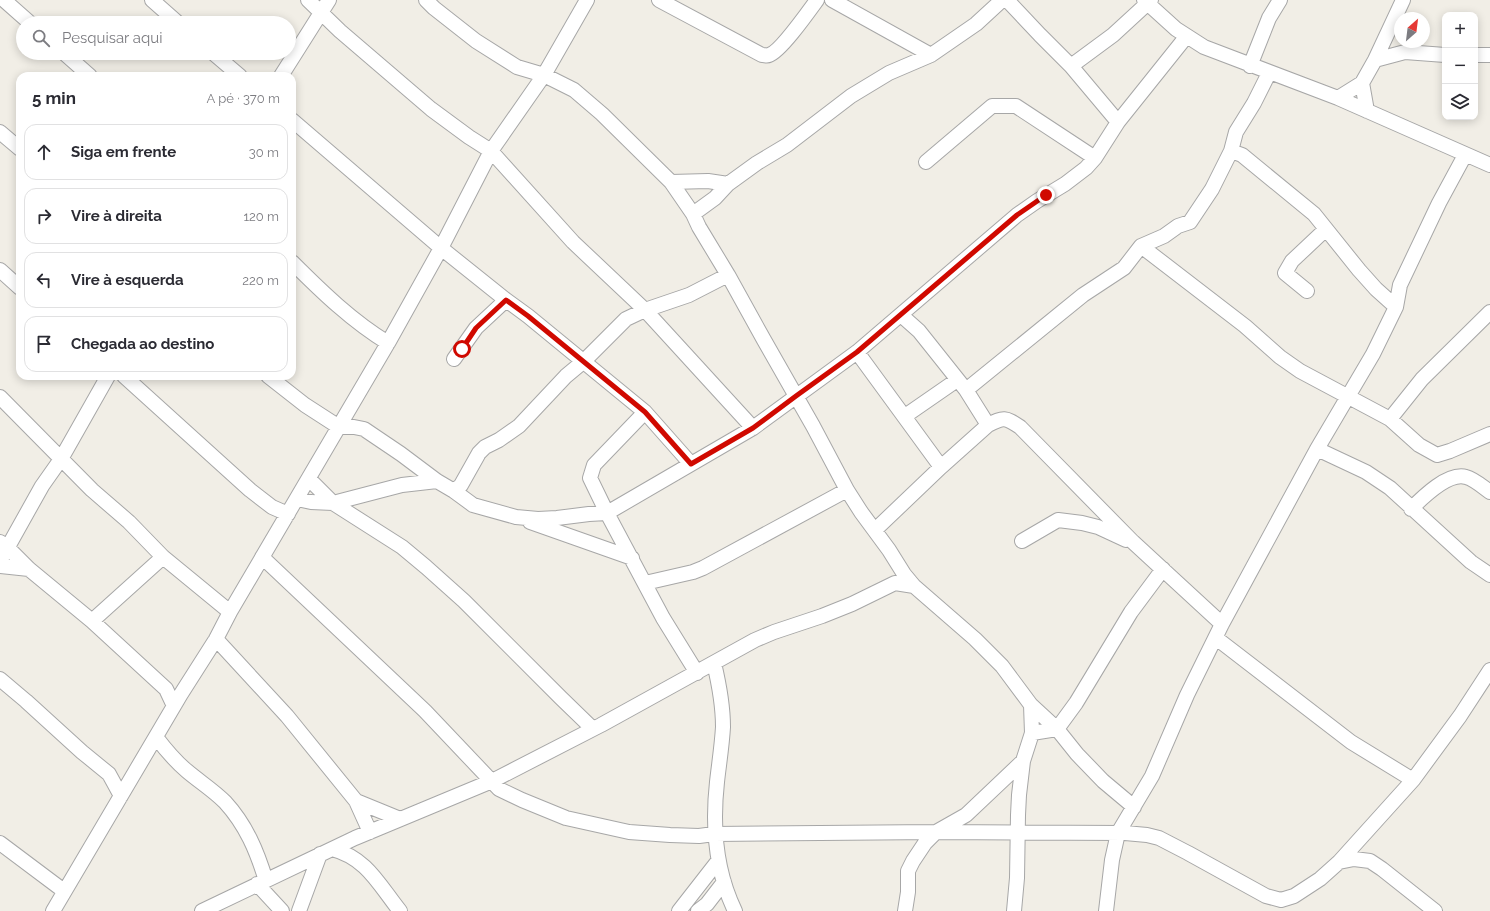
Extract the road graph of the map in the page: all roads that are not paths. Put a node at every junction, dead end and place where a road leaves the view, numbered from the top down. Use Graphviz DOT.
graph roads {
  1 [pos="4,0"];
  2 [pos="152,0"];
  3 [pos="308,0"];
  4 [pos="329,0"];
  5 [pos="426,0"];
  6 [pos="587,0"];
  7 [pos="659,0"];
  8 [pos="817,0"];
  9 [pos="832,0"];
  10 [pos="1002,0"];
  11 [pos="1007,0"];
  12 [pos="1280,0"];
  13 [pos="1403,0"];
  14 [pos="1148,1"];
  15 [pos="321,14"];
  16 [pos="22,16"];
  17 [pos="170,16"];
  18 [pos="1390,28"];
  19 [pos="1186,37"];
  20 [pos="1404,52"];
  21 [pos="296,53"];
  22 [pos="932,55"];
  23 [pos="1442,55"];
  24 [pos="1478,55"];
  25 [pos="1490,55"];
  26 [pos="72,60"];
  27 [pos="221,60"];
  28 [pos="291,60"];
  29 [pos="1375,60"];
  30 [pos="1070,66"];
  31 [pos="1250,66"];
  32 [pos="85,72"];
  33 [pos="235,72"];
  34 [pos="284,72"];
  35 [pos="1269,72"];
  36 [pos="544,75"];
  37 [pos="1362,83"];
  38 [pos="1338,98"];
  39 [pos="1367,111"];
  40 [pos="1118,122"];
  41 [pos="296,123"];
  42 [pos="0,132"];
  43 [pos="16,146"];
  44 [pos="1231,150"];
  45 [pos="491,151"];
  46 [pos="1465,155"];
  47 [pos="1095,158"];
  48 [pos="926,162"];
  49 [pos="1490,165"];
  50 [pos="671,182"];
  51 [pos="728,184"];
  52 [pos="693,214"];
  53 [pos="1326,228"];
  54 [pos="1142,246"];
  55 [pos="441,248"];
  56 [pos="296,266"];
  57 [pos="0,270"];
  58 [pos="728,275"];
  59 [pos="16,284"];
  60 [pos="1307,292"];
  61 [pos="506,300"];
  62 [pos="912,306"];
  63 [pos="1396,307"];
  64 [pos="645,310"];
  65 [pos="1490,312"];
  66 [pos="901,315"];
  67 [pos="919,331"];
  68 [pos="388,343"];
  69 [pos="857,352"];
  70 [pos="454,360"];
  71 [pos="584,361"];
  72 [pos="106,380"];
  73 [pos="128,380"];
  74 [pos="273,380"];
  75 [pos="961,385"];
  76 [pos="796,396"];
  77 [pos="1348,396"];
  78 [pos="0,397"];
  79 [pos="645,412"];
  80 [pos="905,416"];
  81 [pos="1390,419"];
  82 [pos="988,425"];
  83 [pos="339,427"];
  84 [pos="753,428"];
  85 [pos="1490,434"];
  86 [pos="1317,449"];
  87 [pos="61,459"];
  88 [pos="691,464"];
  89 [pos="941,466"];
  90 [pos="308,479"];
  91 [pos="437,481"];
  92 [pos="847,490"];
  93 [pos="454,491"];
  94 [pos="1490,492"];
  95 [pos="296,500"];
  96 [pos="333,503"];
  97 [pos="1412,509"];
  98 [pos="607,513"];
  99 [pos="288,514"];
  100 [pos="516,517"];
  101 [pos="874,530"];
  102 [pos="1022,541"];
  103 [pos="1132,542"];
  104 [pos="4,544"];
  105 [pos="163,557"];
  106 [pos="262,557"];
  107 [pos="632,558"];
  108 [pos="0,561"];
  109 [pos="897,564"];
  110 [pos="0,566"];
  111 [pos="28,569"];
  112 [pos="1163,569"];
  113 [pos="1490,575"];
  114 [pos="645,583"];
  115 [pos="895,583"];
  116 [pos="914,586"];
  117 [pos="230,612"];
  118 [pos="92,620"];
  119 [pos="1222,624"];
  120 [pos="1216,638"];
  121 [pos="216,639"];
  122 [pos="714,663"];
  123 [pos="1490,670"];
  124 [pos="697,673"];
  125 [pos="0,679"];
  126 [pos="178,700"];
  127 [pos="1031,705"];
  128 [pos="593,729"];
  129 [pos="1057,729"];
  130 [pos="1032,733"];
  131 [pos="156,737"];
  132 [pos="1023,761"];
  133 [pos="110,774"];
  134 [pos="132,777"];
  135 [pos="1413,780"];
  136 [pos="492,781"];
  137 [pos="121,796"];
  138 [pos="356,801"];
  139 [pos="1134,807"];
  140 [pos="400,819"];
  141 [pos="370,832"];
  142 [pos="936,832"];
  143 [pos="1017,832"];
  144 [pos="1118,833"];
  145 [pos="714,834"];
  146 [pos="354,838"];
  147 [pos="0,843"];
  148 [pos="326,851"];
  149 [pos="718,861"];
  150 [pos="1339,862"];
  151 [pos="371,871"];
  152 [pos="261,882"];
  153 [pos="724,882"];
  154 [pos="64,891"];
  155 [pos="703,907"];
  156 [pos="734,908"];
  157 [pos="53,911"];
  158 [pos="202,911"];
  159 [pos="282,911"];
  160 [pos="299,911"];
  161 [pos="400,911"];
  162 [pos="679,911"];
  163 [pos="905,911"];
  164 [pos="1014,911"];
  165 [pos="1106,911"];
  166 [pos="1435,911"];
  1 -- 16 [label="street"];
  2 -- 17 [label="street"];
  3 -- 15 [label="street"];
  4 -- 15 [label="street"];
  5 -- 36 [label="street"];
  6 -- 36 [label="street"];
  7 -- 8 [label="street"];
  9 -- 22 [label="street"];
  10 -- 22 [label="street"];
  11 -- 30 [label="street"];
  12 -- 31 [label="street"];
  13 -- 18 [label="street"];
  14 -- 19 [label="street"];
  14 -- 30 [label="street"];
  15 -- 21 [label="street"];
  15 -- 45 [label="street"];
  18 -- 20 [label="street"];
  18 -- 29 [label="street"];
  19 -- 31 [label="street"];
  19 -- 40 [label="street"];
  20 -- 23 [label="street"];
  20 -- 29 [label="street"];
  22 -- 51 [label="street"];
  24 -- 25 [label="street"];
  26 -- 32 [label="street"];
  27 -- 33 [label="street"];
  28 -- 34 [label="street"];
  29 -- 37 [label="street"];
  30 -- 40 [label="street"];
  31 -- 35 [label="street"];
  35 -- 38 [label="street"];
  35 -- 44 [label="street"];
  36 -- 45 [label="street"];
  36 -- 50 [label="street"];
  37 -- 38 [label="street"];
  37 -- 39 [label="street"];
  38 -- 39 [label="street"];
  39 -- 46 [label="street"];
  40 -- 47 [label="street"];
  41 -- 55 [label="street"];
  42 -- 43 [label="street"];
  44 -- 53 [label="street"];
  44 -- 54 [label="street"];
  45 -- 55 [label="street"];
  45 -- 64 [label="street"];
  46 -- 49 [label="street"];
  46 -- 63 [label="street"];
  47 -- 48 [label="street"];
  47 -- 62 [label="street"];
  50 -- 51 [label="street"];
  50 -- 52 [label="street"];
  51 -- 52 [label="street"];
  52 -- 58 [label="street"];
  53 -- 60 [label="street"];
  53 -- 63 [label="street"];
  54 -- 75 [label="street"];
  54 -- 77 [label="street"];
  55 -- 61 [label="street"];
  55 -- 68 [label="street"];
  56 -- 68 [label="street"];
  57 -- 59 [label="street"];
  58 -- 64 [label="street"];
  58 -- 76 [label="street"];
  61 -- 70 [label="street"];
  61 -- 71 [label="street"];
  62 -- 66 [label="street"];
  62 -- 67 [label="street"];
  63 -- 77 [label="street"];
  64 -- 71 [label="street"];
  64 -- 84 [label="street"];
  65 -- 81 [label="street"];
  66 -- 67 [label="street"];
  66 -- 69 [label="street"];
  67 -- 75 [label="street"];
  68 -- 83 [label="street"];
  69 -- 76 [label="street"];
  69 -- 80 [label="street"];
  71 -- 79 [label="street"];
  71 -- 93 [label="street"];
  72 -- 87 [label="street"];
  73 -- 99 [label="street"];
  74 -- 83 [label="street"];
  75 -- 80 [label="street"];
  75 -- 82 [label="street"];
  76 -- 84 [label="street"];
  76 -- 92 [label="street"];
  77 -- 81 [label="street"];
  77 -- 86 [label="street"];
  78 -- 87 [label="street"];
  79 -- 88 [label="street"];
  79 -- 98 [label="street"];
  80 -- 89 [label="street"];
  81 -- 85 [label="street"];
  82 -- 89 [label="street"];
  82 -- 103 [label="street"];
  83 -- 90 [label="street"];
  83 -- 91 [label="street"];
  84 -- 88 [label="street"];
  86 -- 97 [label="street"];
  86 -- 119 [label="street"];
  87 -- 104 [label="street"];
  87 -- 105 [label="street"];
  88 -- 98 [label="street"];
  89 -- 101 [label="street"];
  90 -- 95 [label="street"];
  90 -- 96 [label="street"];
  91 -- 93 [label="street"];
  91 -- 96 [label="street"];
  92 -- 101 [label="street"];
  92 -- 114 [label="street"];
  93 -- 100 [label="street"];
  94 -- 97 [label="street"];
  95 -- 96 [label="street"];
  95 -- 99 [label="street"];
  96 -- 128 [label="street"];
  97 -- 113 [label="street"];
  98 -- 100 [label="street"];
  98 -- 107 [label="street"];
  99 -- 106 [label="street"];
  100 -- 107 [label="street"];
  101 -- 109 [label="street"];
  102 -- 103 [label="street"];
  103 -- 112 [label="street"];
  104 -- 108 [label="street"];
  104 -- 111 [label="street"];
  105 -- 117 [label="street"];
  105 -- 118 [label="street"];
  106 -- 117 [label="street"];
  106 -- 136 [label="street"];
  107 -- 114 [label="street"];
  109 -- 115 [label="street"];
  109 -- 116 [label="street"];
  110 -- 111 [label="street"];
  111 -- 118 [label="street"];
  112 -- 119 [label="street"];
  112 -- 129 [label="street"];
  114 -- 124 [label="street"];
  115 -- 116 [label="street"];
  115 -- 122 [label="street"];
  116 -- 127 [label="street"];
  117 -- 121 [label="street"];
  118 -- 126 [label="street"];
  119 -- 120 [label="street"];
  120 -- 135 [label="street"];
  120 -- 139 [label="street"];
  121 -- 126 [label="street"];
  121 -- 138 [label="street"];
  122 -- 124 [label="street"];
  122 -- 145 [label="street"];
  123 -- 135 [label="street"];
  124 -- 128 [label="street"];
  125 -- 133 [label="street"];
  126 -- 131 [label="street"];
  127 -- 129 [label="street"];
  127 -- 130 [label="street"];
  128 -- 136 [label="street"];
  129 -- 130 [label="street"];
  129 -- 139 [label="street"];
  130 -- 132 [label="street"];
  131 -- 134 [label="street"];
  131 -- 152 [label="street"];
  132 -- 142 [label="street"];
  132 -- 143 [label="street"];
  133 -- 134 [label="street"];
  133 -- 137 [label="street"];
  134 -- 137 [label="street"];
  135 -- 150 [label="street"];
  136 -- 140 [label="street"];
  136 -- 145 [label="street"];
  137 -- 154 [label="street"];
  138 -- 140 [label="street"];
  138 -- 141 [label="street"];
  139 -- 144 [label="street"];
  140 -- 141 [label="street"];
  141 -- 146 [label="street"];
  142 -- 143 [label="street"];
  142 -- 145 [label="street"];
  142 -- 163 [label="street"];
  143 -- 144 [label="street"];
  143 -- 164 [label="street"];
  144 -- 150 [label="street"];
  144 -- 165 [label="street"];
  145 -- 149 [label="street"];
  146 -- 148 [label="street"];
  146 -- 151 [label="street"];
  147 -- 154 [label="street"];
  148 -- 151 [label="street"];
  148 -- 152 [label="street"];
  148 -- 160 [label="street"];
  149 -- 153 [label="street"];
  149 -- 162 [label="street"];
  150 -- 166 [label="street"];
  151 -- 161 [label="street"];
  152 -- 158 [label="street"];
  152 -- 159 [label="street"];
  153 -- 155 [label="street"];
  153 -- 156 [label="street"];
  154 -- 157 [label="street"];
  155 -- 156 [label="street"];
}
